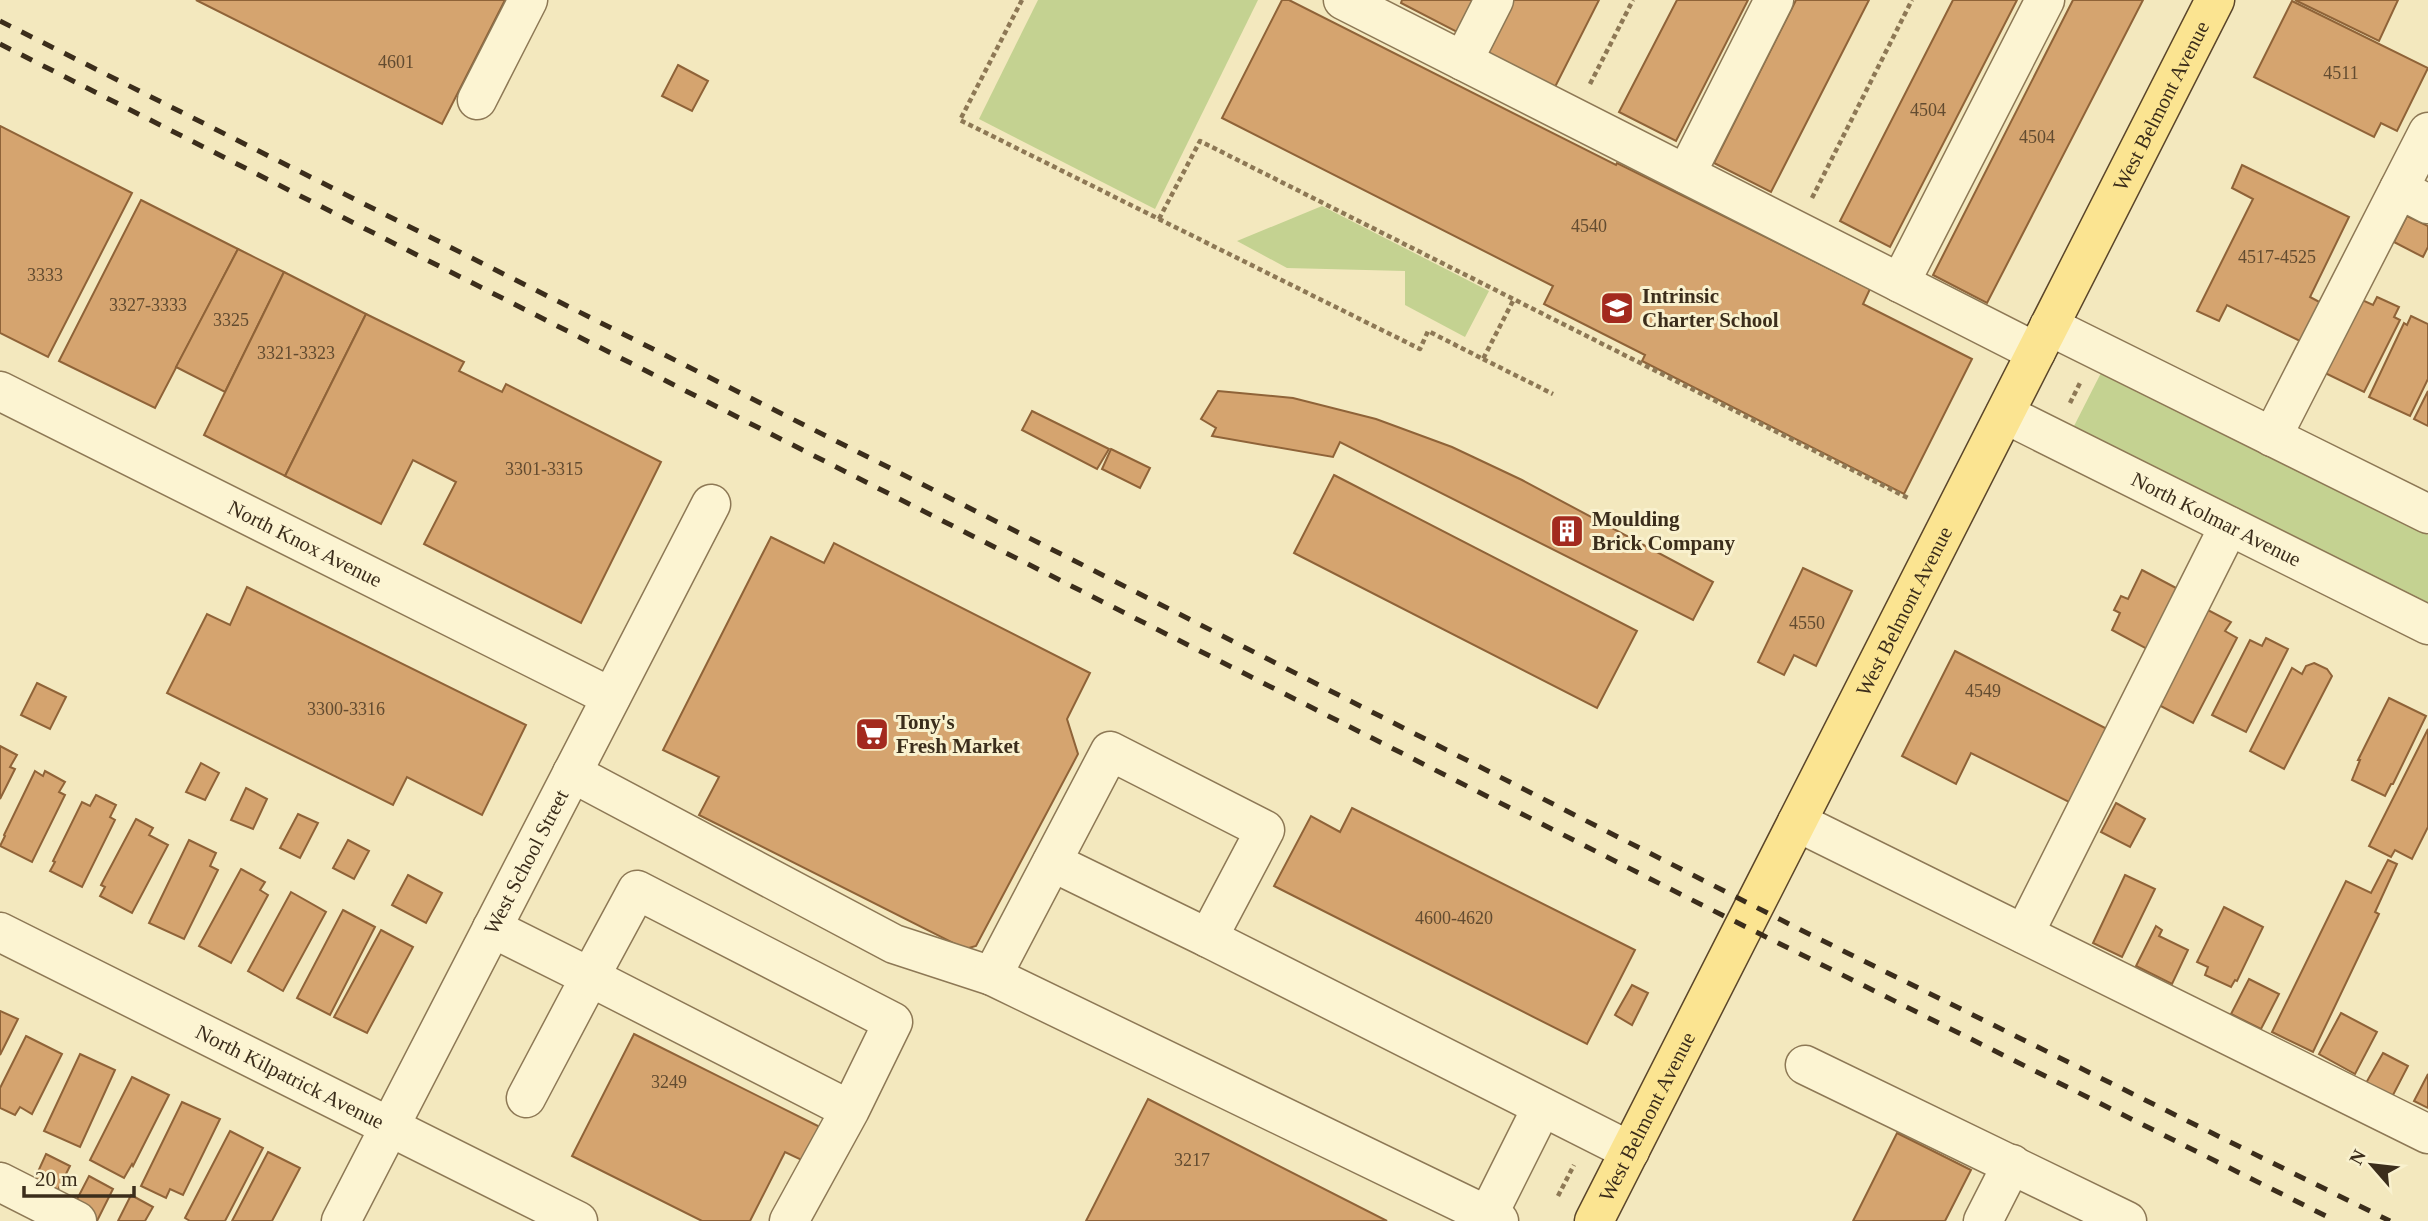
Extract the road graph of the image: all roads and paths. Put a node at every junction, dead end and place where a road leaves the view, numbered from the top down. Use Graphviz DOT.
graph roads {
  1 [pos="528,0"];
  2 [pos="1022,0"];
  3 [pos="1342,0"];
  4 [pos="1494,0"];
  5 [pos="1633,0"];
  6 [pos="1774,0"];
  7 [pos="1912,0"];
  8 [pos="2046,0"];
  9 [pos="2215,0"];
  10 [pos="1463,61"];
  11 [pos="477,100"];
  12 [pos="1573,117"];
  13 [pos="2428,132"];
  14 [pos="1686,174"];
  15 [pos="2413,197"];
  16 [pos="1159,219"];
  17 [pos="1796,230"];
  18 [pos="1900,283"];
  19 [pos="1514,299"];
  20 [pos="2043,339"];
  21 [pos="1483,359"];
  22 [pos="2085,373"];
  23 [pos="0,391"];
  24 [pos="1553,394"];
  25 [pos="2066,410"];
  26 [pos="2005,414"];
  27 [pos="2273,437"];
  28 [pos="1910,499"];
  29 [pos="711,504"];
  30 [pos="2428,514"];
  31 [pos="2229,526"];
  32 [pos="2428,625"];
  33 [pos="611,697"];
  34 [pos="572,773"];
  35 [pos="1797,822"];
  36 [pos="1052,863"];
  37 [pos="492,928"];
  38 [pos="0,932"];
  39 [pos="2024,934"];
  40 [pos="1208,938"];
  41 [pos="992,976"];
  42 [pos="590,977"];
  43 [pos="1805,1065"];
  44 [pos="526,1098"];
  45 [pos="1542,1107"];
  46 [pos="850,1110"];
  47 [pos="389,1126"];
  48 [pos="2428,1134"];
  49 [pos="1630,1151"];
  50 [pos="1575,1164"];
  51 [pos="2012,1164"];
  52 [pos="0,1182"];
  53 [pos="1558,1196"];
  54 [pos="2105,1216"];
  55 [pos="1493,1218"];
  56 [pos="77,1221"];
  57 [pos="341,1221"];
  58 [pos="578,1221"];
  59 [pos="789,1221"];
  60 [pos="1594,1221"];
  61 [pos="1983,1221"];
  1 -- 11 [label="street"];
  2 -- 16 [label="path"];
  3 -- 10 [label="street"];
  4 -- 10 [label="street"];
  5 -- 12 [label="path"];
  6 -- 14 [label="street"];
  7 -- 17 [label="path"];
  8 -- 18 [label="street"];
  9 -- 20 [label="main road, West Belmont Avenue"];
  10 -- 12 [label="street"];
  12 -- 14 [label="street"];
  13 -- 15 [label="street"];
  14 -- 17 [label="street"];
  15 -- 27 [label="street"];
  16 -- 19 [label="path"];
  16 -- 21 [label="path"];
  17 -- 18 [label="street"];
  18 -- 20 [label="street"];
  19 -- 21 [label="path"];
  19 -- 28 [label="path"];
  20 -- 26 [label="main road, West Belmont Avenue"];
  20 -- 27 [label="street"];
  21 -- 24 [label="path"];
  22 -- 25 [label="path"];
  23 -- 33 [label="street, North Knox Avenue"];
  26 -- 31 [label="street, North Kolmar Avenue"];
  26 -- 35 [label="main road, West Belmont Avenue"];
  27 -- 30 [label="street"];
  29 -- 33 [label="street, West School Street"];
  31 -- 32 [label="street, North Kolmar Avenue"];
  31 -- 39 [label="street"];
  33 -- 34 [label="street, West School Street"];
  34 -- 37 [label="street, West School Street"];
  34 -- 41 [label="street"];
  35 -- 39 [label="street"];
  35 -- 49 [label="main road, West Belmont Avenue"];
  36 -- 40 [label="street"];
  36 -- 40 [label="street"];
  36 -- 41 [label="street"];
  37 -- 42 [label="street"];
  37 -- 47 [label="street, West School Street"];
  38 -- 47 [label="street, North Kilpatrick Avenue"];
  39 -- 48 [label="street"];
  40 -- 45 [label="street"];
  41 -- 55 [label="street"];
  42 -- 44 [label="street"];
  42 -- 46 [label="street"];
  42 -- 46 [label="street"];
  43 -- 51 [label="street"];
  45 -- 49 [label="street"];
  45 -- 55 [label="street"];
  46 -- 59 [label="street"];
  47 -- 57 [label="street, West School Street"];
  47 -- 58 [label="street, North Kilpatrick Avenue"];
  49 -- 60 [label="main road, West Belmont Avenue"];
  50 -- 53 [label="path"];
  51 -- 54 [label="street"];
  51 -- 61 [label="street"];
  52 -- 56 [label="street"];
}
